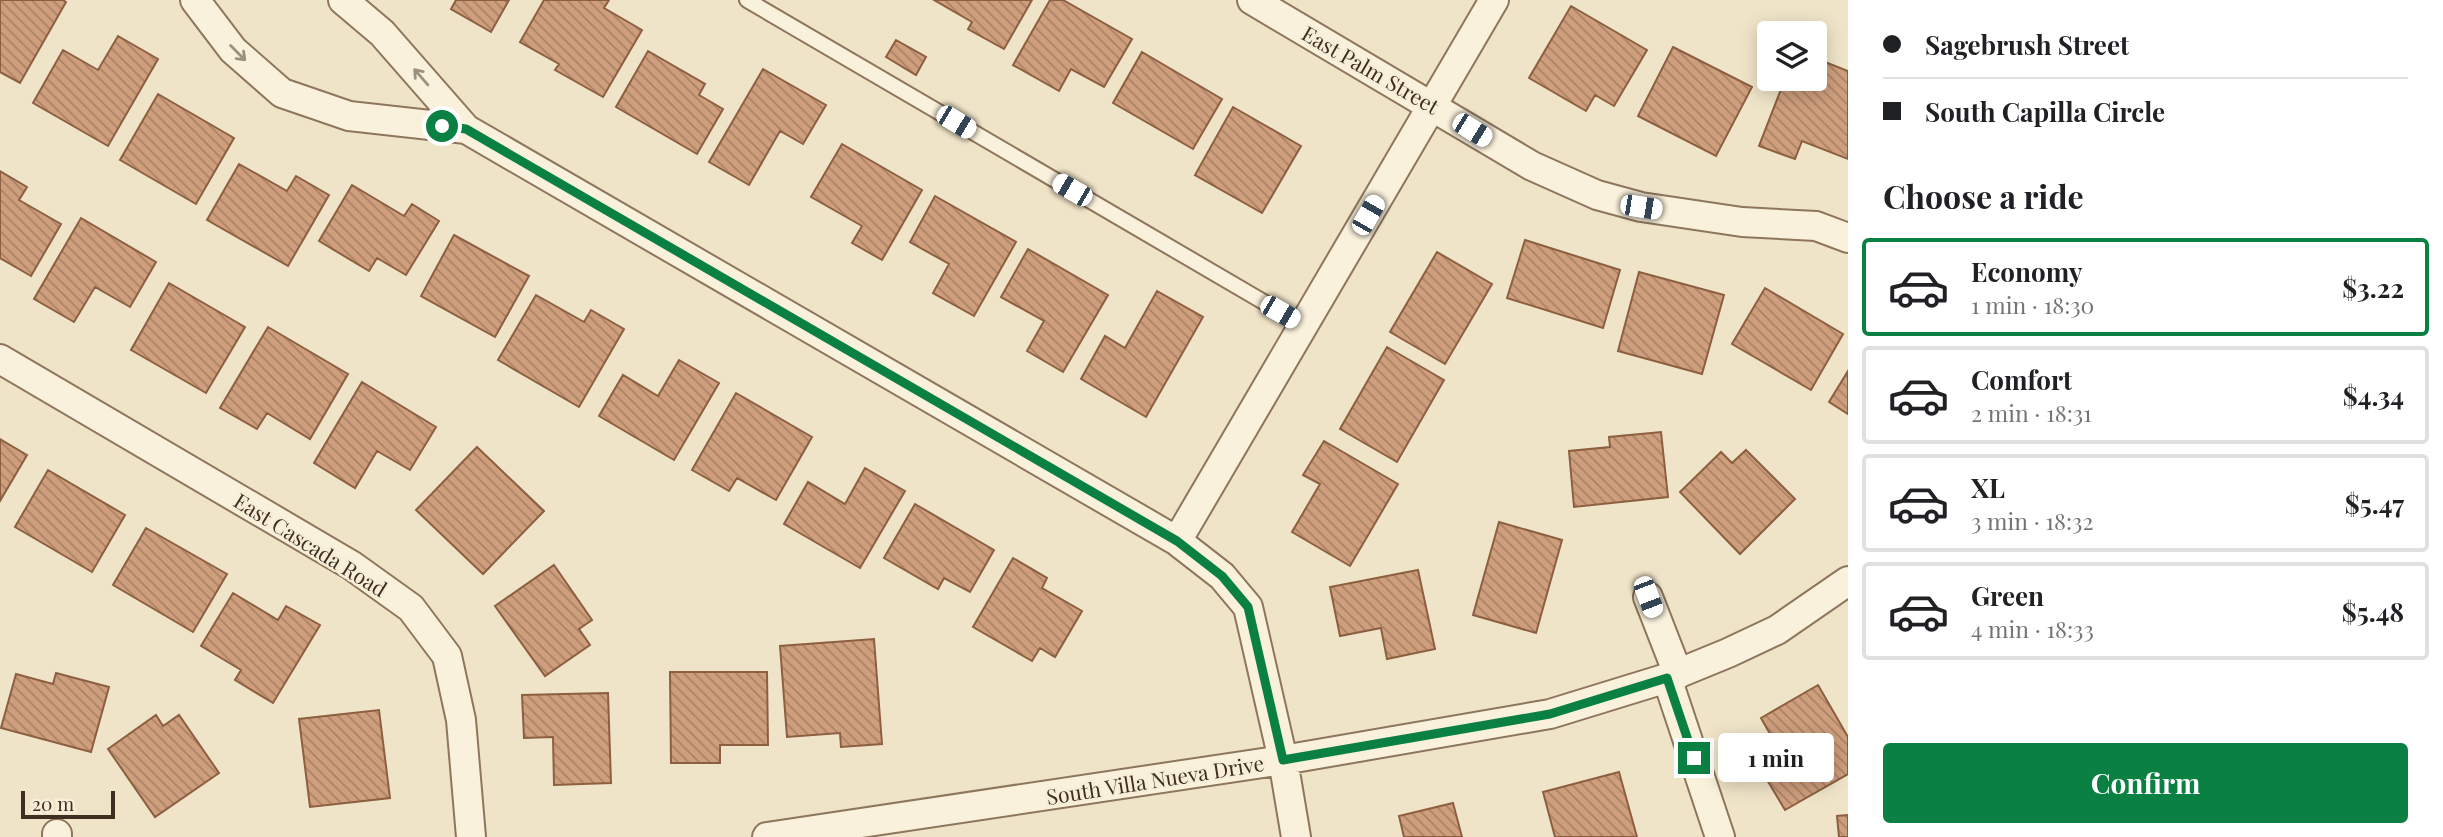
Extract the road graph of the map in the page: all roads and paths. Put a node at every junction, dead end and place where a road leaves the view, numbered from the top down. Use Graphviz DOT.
graph roads {
  1 [pos="195,0"];
  2 [pos="343,0"];
  3 [pos="747,0"];
  4 [pos="1252,0"];
  5 [pos="1494,0"];
  6 [pos="1432,105"];
  7 [pos="466,129"];
  8 [pos="1848,238"];
  9 [pos="1303,325"];
  10 [pos="0,359"];
  11 [pos="1177,541"];
  12 [pos="1848,581"];
  13 [pos="1648,597"];
  14 [pos="1672,676"];
  15 [pos="1283,760"];
  16 [pos="879,829"];
  17 [pos="471,837"];
  18 [pos="767,837"];
  19 [pos="1296,837"];
  20 [pos="1720,837"];
  1 -- 7 [label="street, one-way"];
  7 -- 2 [label="street, one-way"];
  3 -- 9 [label="lane"];
  4 -- 6 [label="street, East Palm Street"];
  5 -- 6 [label="street"];
  6 -- 8 [label="street, East Palm Street"];
  6 -- 9 [label="street"];
  7 -- 11 [label="street"];
  9 -- 11 [label="street"];
  10 -- 17 [label="street, East Cascada Road"];
  11 -- 15 [label="street"];
  12 -- 14 [label="street, South Villa Nueva Drive"];
  13 -- 14 [label="street"];
  14 -- 15 [label="street, South Villa Nueva Drive"];
  14 -- 20 [label="street"];
  15 -- 16 [label="street, South Villa Nueva Drive"];
  15 -- 19 [label="street"];
  16 -- 18 [label="street, South Villa Nueva Drive"];
}
